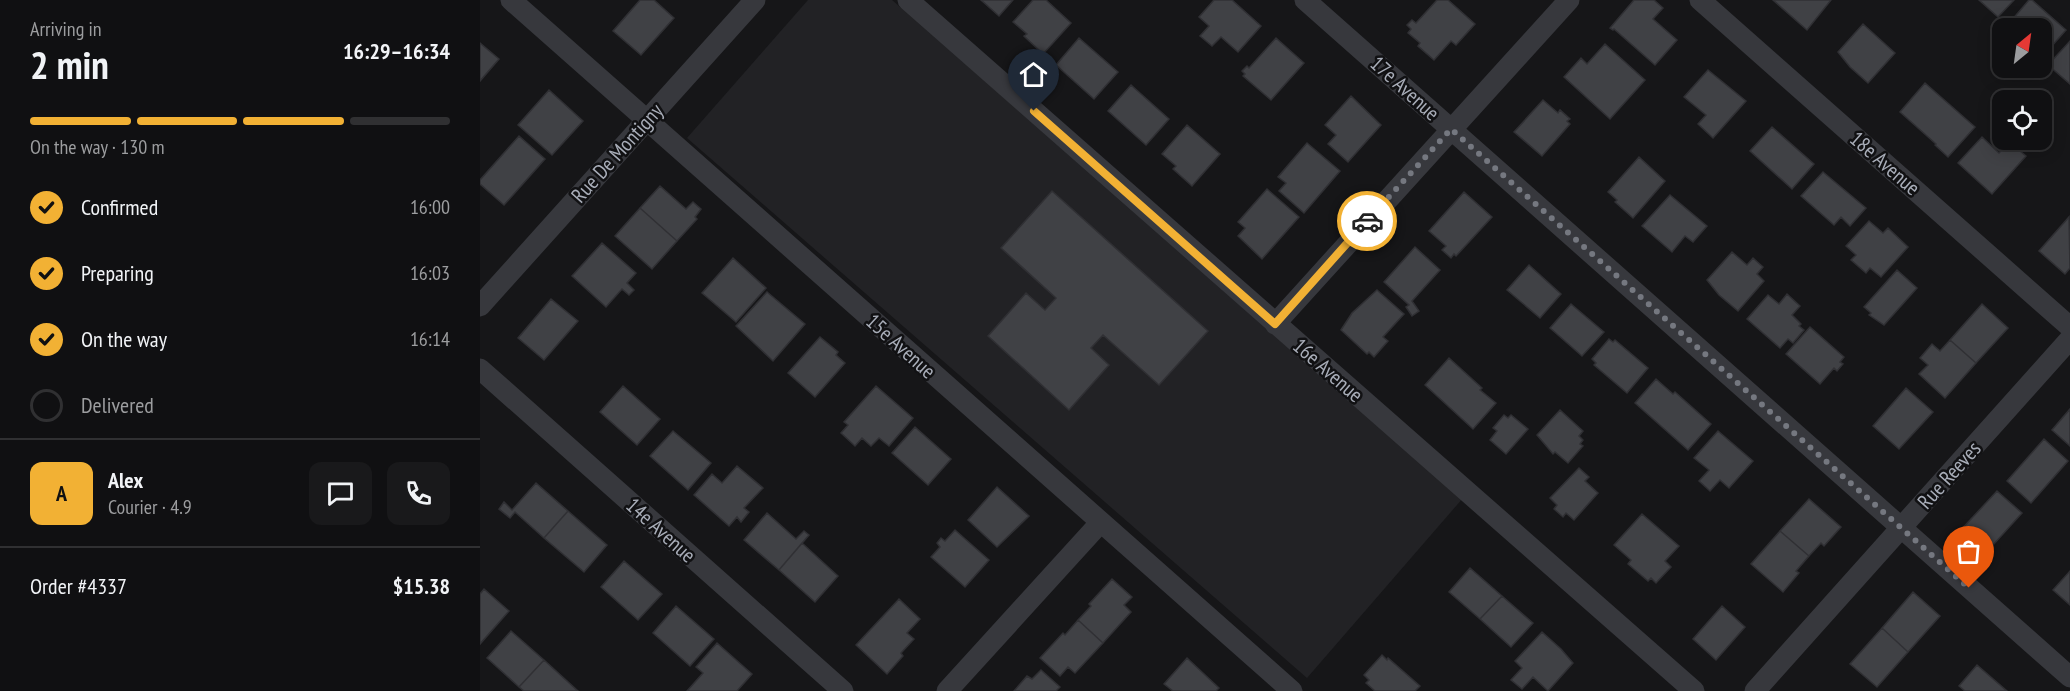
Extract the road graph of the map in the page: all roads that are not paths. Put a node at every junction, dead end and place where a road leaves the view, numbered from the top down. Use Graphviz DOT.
graph roads {
  1 [pos="511,0"];
  2 [pos="755,0"];
  3 [pos="908,0"];
  4 [pos="1305,0"];
  5 [pos="1569,0"];
  6 [pos="1700,0"];
  7 [pos="646,120"];
  8 [pos="1451,129"];
  9 [pos="480,306"];
  10 [pos="1275,324"];
  11 [pos="2070,327"];
  12 [pos="2070,339"];
  13 [pos="480,369"];
  14 [pos="1100,523"];
  15 [pos="1901,528"];
  16 [pos="2070,677"];
  17 [pos="843,691"];
  18 [pos="946,691"];
  19 [pos="1292,691"];
  20 [pos="1694,691"];
  21 [pos="1755,691"];
  1 -- 7 [label="street, 15e Avenue"];
  2 -- 7 [label="street, Rue De Montigny"];
  3 -- 10 [label="street, 16e Avenue"];
  4 -- 8 [label="street, 17e Avenue"];
  5 -- 8 [label="street"];
  6 -- 11 [label="street, 18e Avenue"];
  7 -- 9 [label="street, Rue De Montigny"];
  7 -- 14 [label="street, 15e Avenue"];
  8 -- 10 [label="street"];
  8 -- 15 [label="street, 17e Avenue"];
  10 -- 20 [label="street, 16e Avenue"];
  12 -- 15 [label="street, Rue Reeves"];
  13 -- 17 [label="street, 14e Avenue"];
  14 -- 18 [label="street"];
  14 -- 19 [label="street, 15e Avenue"];
  15 -- 16 [label="street, 17e Avenue"];
  15 -- 21 [label="street, Rue Reeves"];
}
